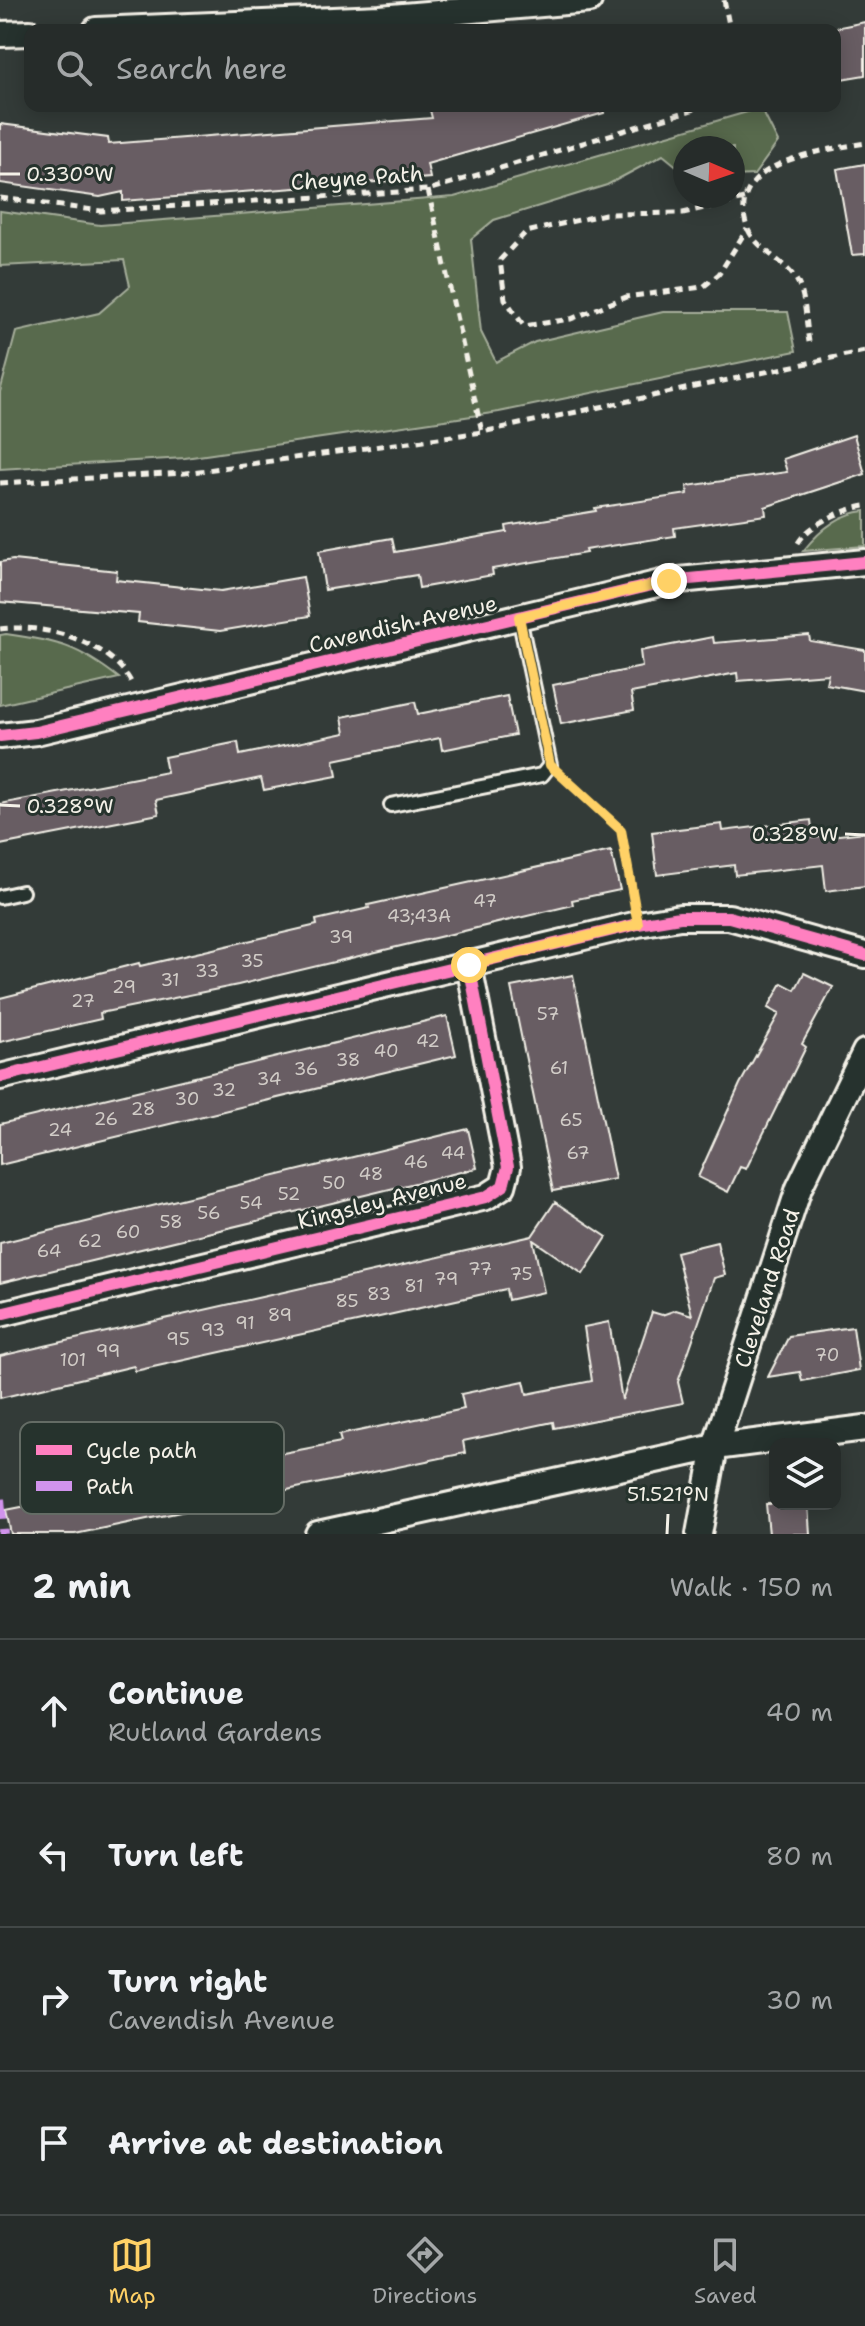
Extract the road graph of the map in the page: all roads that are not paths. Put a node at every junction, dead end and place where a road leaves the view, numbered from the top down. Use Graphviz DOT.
graph roads {
  1 [pos="589,0"];
  2 [pos="238,24"];
  3 [pos="24,33"];
  4 [pos="0,34"];
  5 [pos="865,562"];
  6 [pos="519,617"];
  7 [pos="0,736"];
  8 [pos="391,805"];
  9 [pos="22,892"];
  10 [pos="0,897"];
  11 [pos="865,955"];
  12 [pos="469,965"];
  13 [pos="865,1052"];
  14 [pos="0,1077"];
  15 [pos="0,1314"];
  16 [pos="865,1428"];
  17 [pos="715,1447"];
  18 [pos="318,1534"];
  19 [pos="699,1534"];
  1 -- 2 [label="street"];
  3 -- 4 [label="street"];
  5 -- 6 [label="street, Cavendish Avenue"];
  6 -- 7 [label="street, Cavendish Avenue"];
  6 -- 8 [label="lane"];
  9 -- 10 [label="lane"];
  11 -- 12 [label="street"];
  12 -- 14 [label="street"];
  12 -- 15 [label="street, Kingsley Avenue"];
  13 -- 17 [label="street, Cleveland Road"];
  16 -- 17 [label="street"];
  17 -- 18 [label="street"];
  17 -- 19 [label="street, Cleveland Road"];
}
